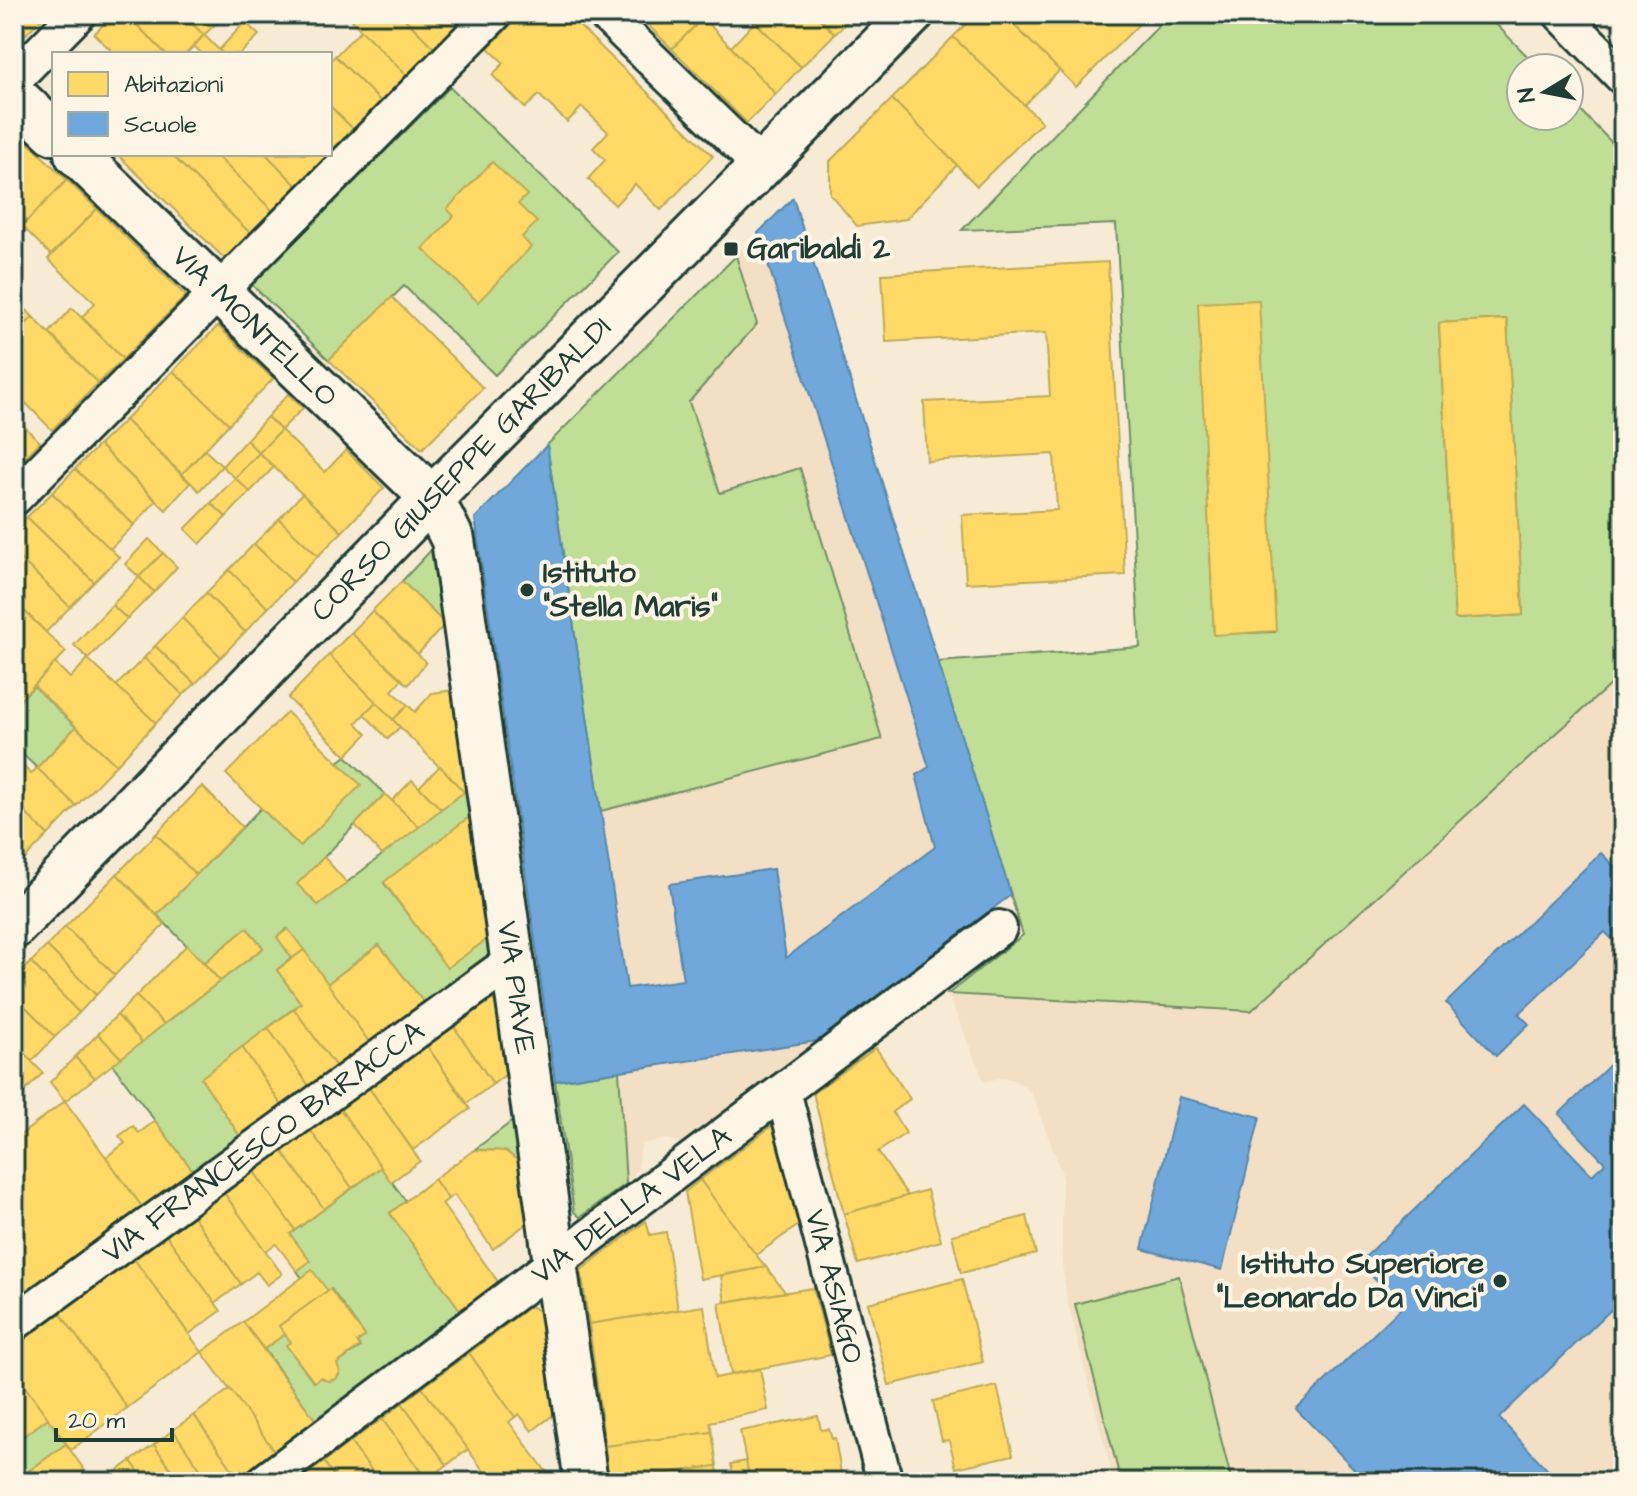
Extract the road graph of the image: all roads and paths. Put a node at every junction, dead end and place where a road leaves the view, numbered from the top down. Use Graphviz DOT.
graph roads {
  1 [pos="78,14"];
  2 [pos="494,14"];
  3 [pos="605,14"];
  4 [pos="912,14"];
  5 [pos="1561,14"];
  6 [pos="1623,77"];
  7 [pos="14,79"];
  8 [pos="14,95"];
  9 [pos="52,131"];
  10 [pos="78,156"];
  11 [pos="761,166"];
  12 [pos="218,292"];
  13 [pos="14,498"];
  14 [pos="432,498"];
  15 [pos="14,927"];
  16 [pos="999,928"];
  17 [pos="515,969"];
  18 [pos="783,1091"];
  19 [pos="555,1262"];
  20 [pos="14,1323"];
  21 [pos="264,1482"];
  22 [pos="586,1482"];
  23 [pos="885,1482"];
  1 -- 7 [label="street"];
  2 -- 12 [label="street"];
  3 -- 11 [label="street"];
  4 -- 11 [label="street, CORSO GIUSEPPE GARIBALDI"];
  5 -- 6 [label="street"];
  8 -- 9 [label="street"];
  10 -- 12 [label="street, VIA MONTELLO"];
  11 -- 14 [label="street, CORSO GIUSEPPE GARIBALDI"];
  12 -- 13 [label="street"];
  12 -- 14 [label="street, VIA MONTELLO"];
  14 -- 15 [label="street, CORSO GIUSEPPE GARIBALDI"];
  14 -- 17 [label="street, VIA PIAVE"];
  16 -- 18 [label="street, VIA DELLA VELA"];
  17 -- 19 [label="street, VIA PIAVE"];
  17 -- 20 [label="street, VIA FRANCESCO BARACCA"];
  18 -- 19 [label="street, VIA DELLA VELA"];
  18 -- 23 [label="street, VIA ASIAGO"];
  19 -- 21 [label="street, VIA DELLA VELA"];
  19 -- 22 [label="street, VIA PIAVE"];
}
